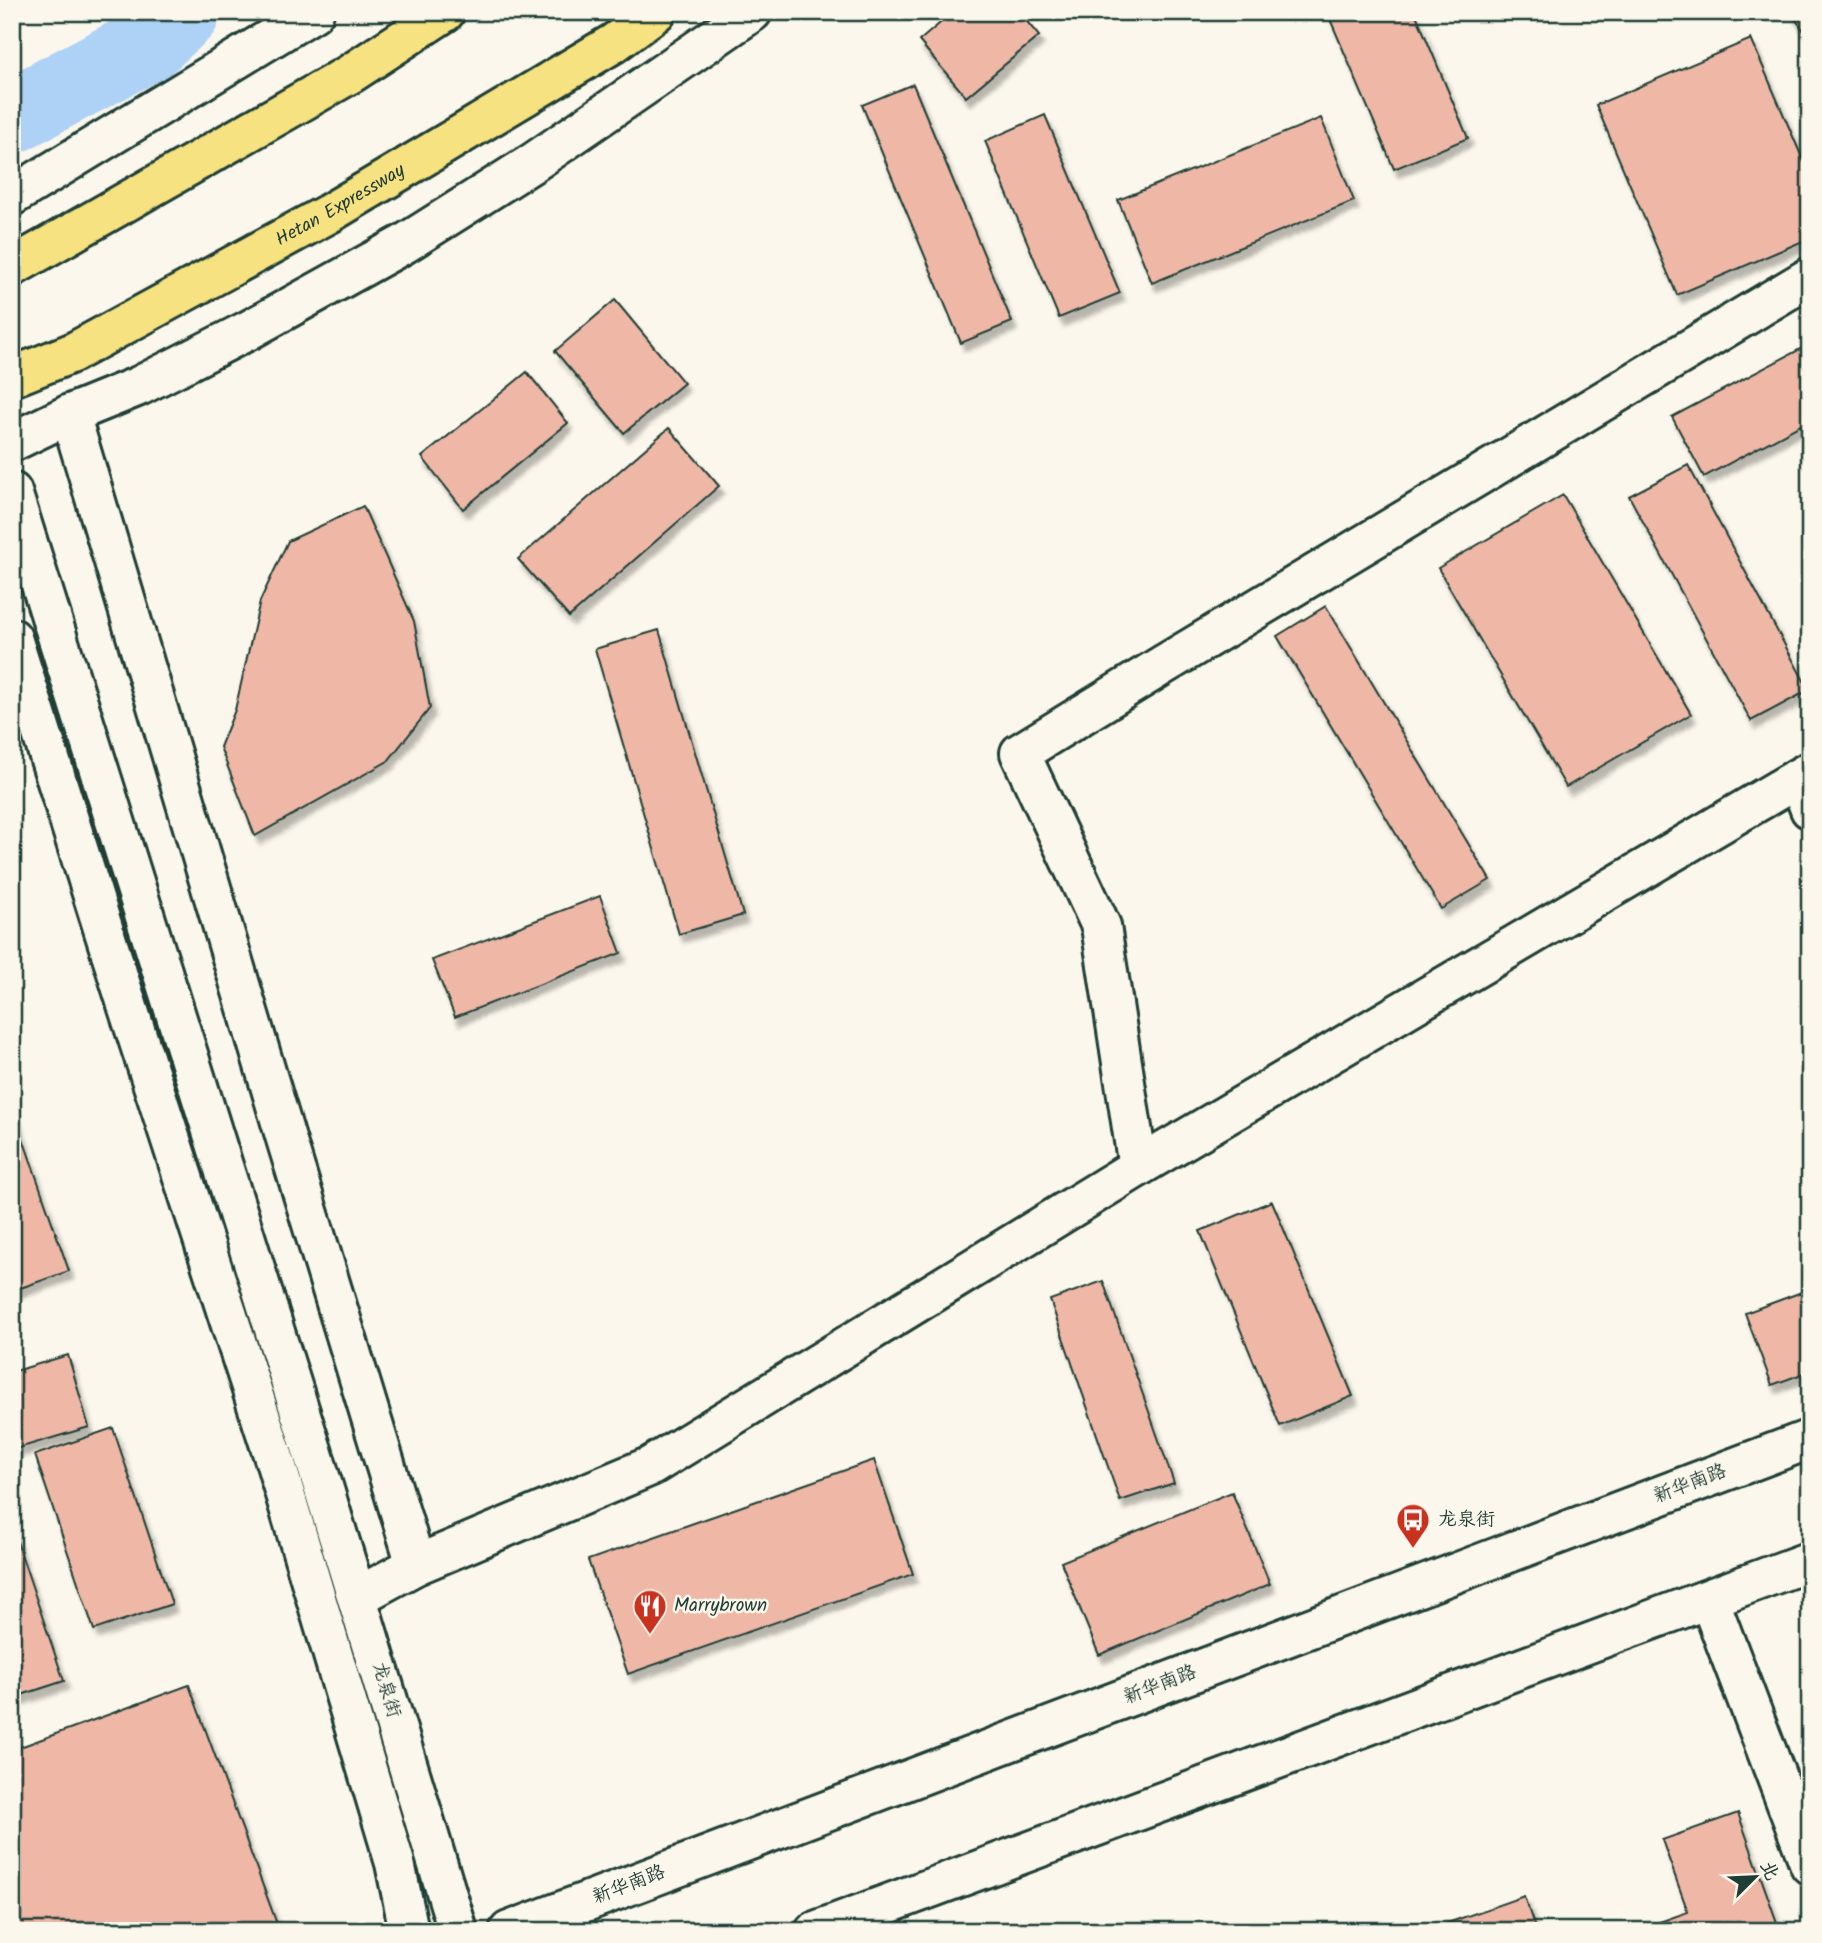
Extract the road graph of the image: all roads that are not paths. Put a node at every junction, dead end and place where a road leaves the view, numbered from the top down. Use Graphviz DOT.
graph roads {
  1 [pos="314,12"];
  2 [pos="445,12"];
  3 [pos="656,12"];
  4 [pos="752,12"];
  5 [pos="12,196"];
  6 [pos="12,267"];
  7 [pos="1810,277"];
  8 [pos="12,377"];
  9 [pos="71,414"];
  10 [pos="12,442"];
  11 [pos="12,492"];
  12 [pos="12,638"];
  13 [pos="1806,786"];
  14 [pos="1138,1167"];
  15 [pos="1810,1439"];
  16 [pos="1810,1561"];
  17 [pos="416,1565"];
  18 [pos="357,1597"];
  19 [pos="1709,1599"];
  20 [pos="1810,1865"];
  21 [pos="409,1931"];
  22 [pos="458,1931"];
  23 [pos="509,1931"];
  24 [pos="815,1931"];
  1 -- 5 [label="street"];
  2 -- 6 [label="highway"];
  3 -- 8 [label="highway, Hetan Expressway"];
  4 -- 9 [label="street"];
  7 -- 14 [label="street"];
  9 -- 10 [label="street"];
  9 -- 17 [label="street"];
  11 -- 18 [label="street, 龙泉街"];
  12 -- 21 [label="street"];
  13 -- 14 [label="street"];
  14 -- 17 [label="street"];
  15 -- 23 [label="street, 新华南路"];
  16 -- 19 [label="street"];
  17 -- 18 [label="street"];
  18 -- 22 [label="street, 龙泉街"];
  19 -- 20 [label="street"];
  19 -- 24 [label="street"];
}
